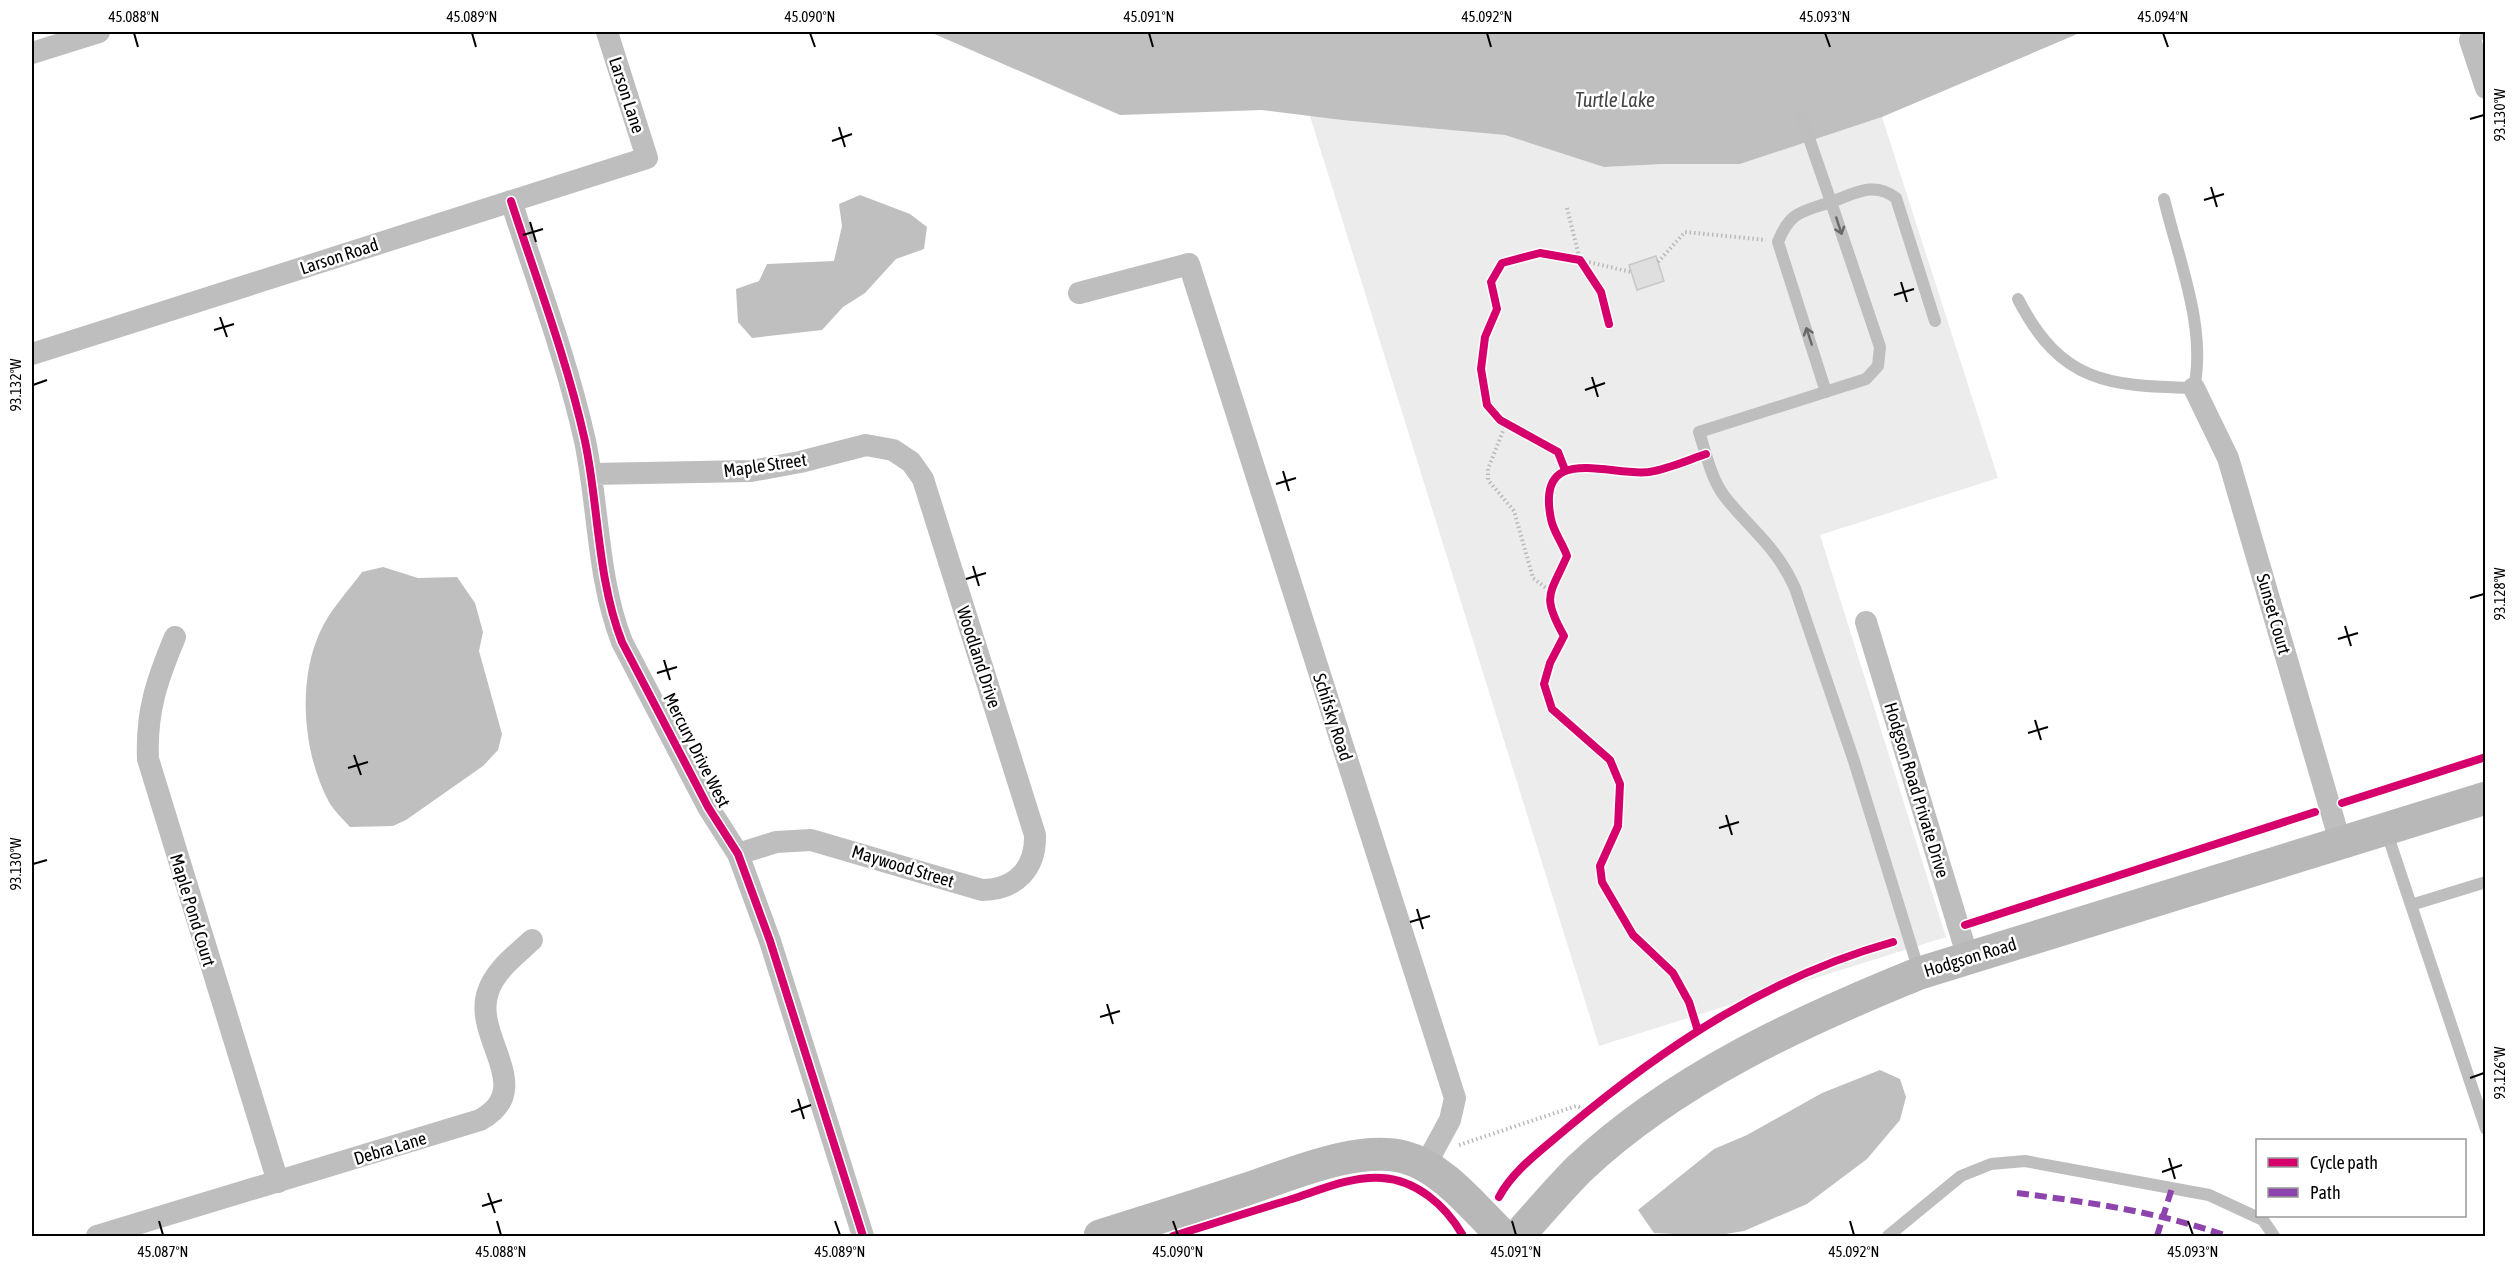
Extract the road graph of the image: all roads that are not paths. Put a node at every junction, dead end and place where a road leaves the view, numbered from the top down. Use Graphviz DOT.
graph roads {
  1 [pos="99,32"];
  2 [pos="607,32"];
  3 [pos="2469,34"];
  4 [pos="32,53"];
  5 [pos="2486,88"];
  6 [pos="1801,115"];
  7 [pos="647,158"];
  8 [pos="2164,199"];
  9 [pos="511,201"];
  10 [pos="1831,202"];
  11 [pos="1079,293"];
  12 [pos="2018,299"];
  13 [pos="1935,321"];
  14 [pos="32,354"];
  15 [pos="2194,388"];
  16 [pos="1826,392"];
  17 [pos="591,474"];
  18 [pos="923,479"];
  19 [pos="1866,622"];
  20 [pos="175,637"];
  21 [pos="2486,798"];
  22 [pos="2386,831"];
  23 [pos="1035,835"];
  24 [pos="2341,845"];
  25 [pos="738,854"];
  26 [pos="2486,882"];
  27 [pos="2410,905"];
  28 [pos="532,940"];
  29 [pos="1968,957"];
  30 [pos="1920,973"];
  31 [pos="2486,1129"];
  32 [pos="1425,1166"];
  33 [pos="279,1182"];
  34 [pos="2256,1217"];
  35 [pos="2257,1217"];
  36 [pos="1145,1230"];
  37 [pos="97,1236"];
  38 [pos="863,1236"];
  39 [pos="1100,1236"];
  40 [pos="1503,1236"];
  41 [pos="1518,1236"];
  42 [pos="1888,1236"];
  43 [pos="2274,1236"];
  1 -- 4 [label="street"];
  2 -- 7 [label="street, Larson Lane"];
  3 -- 5 [label="street"];
  6 -- 10 [label="lane"];
  7 -- 9 [label="street, Larson Road"];
  8 -- 15 [label="lane"];
  9 -- 14 [label="street, Larson Road"];
  9 -- 17 [label="street, Mercury Drive West"];
  10 -- 13 [label="lane"];
  16 -- 10 [label="lane, one-way"];
  10 -- 16 [label="lane, one-way"];
  11 -- 32 [label="street, Schifsky Road"];
  12 -- 15 [label="lane"];
  15 -- 24 [label="street, Sunset Court"];
  16 -- 30 [label="lane"];
  17 -- 18 [label="street, Maple Street"];
  17 -- 25 [label="street, Mercury Drive West"];
  18 -- 23 [label="street, Woodland Drive"];
  19 -- 29 [label="street, Hodgson Road Private Drive"];
  20 -- 33 [label="street, Maple Pond Court"];
  21 -- 22 [label="main road, Hodgson Road"];
  22 -- 24 [label="main road, Hodgson Road"];
  22 -- 27 [label="lane"];
  23 -- 25 [label="street, Maywood Street"];
  24 -- 29 [label="main road, Hodgson Road"];
  25 -- 38 [label="street, Mercury Drive West"];
  26 -- 27 [label="lane"];
  27 -- 31 [label="lane"];
  28 -- 33 [label="street, Debra Lane"];
  29 -- 30 [label="main road, Hodgson Road"];
  30 -- 41 [label="main road, Hodgson Road"];
  32 -- 36 [label="main road"];
  32 -- 40 [label="main road"];
  33 -- 37 [label="street, Debra Lane"];
  34 -- 42 [label="lane"];
  35 -- 43 [label="lane"];
  36 -- 39 [label="main road"];
}
